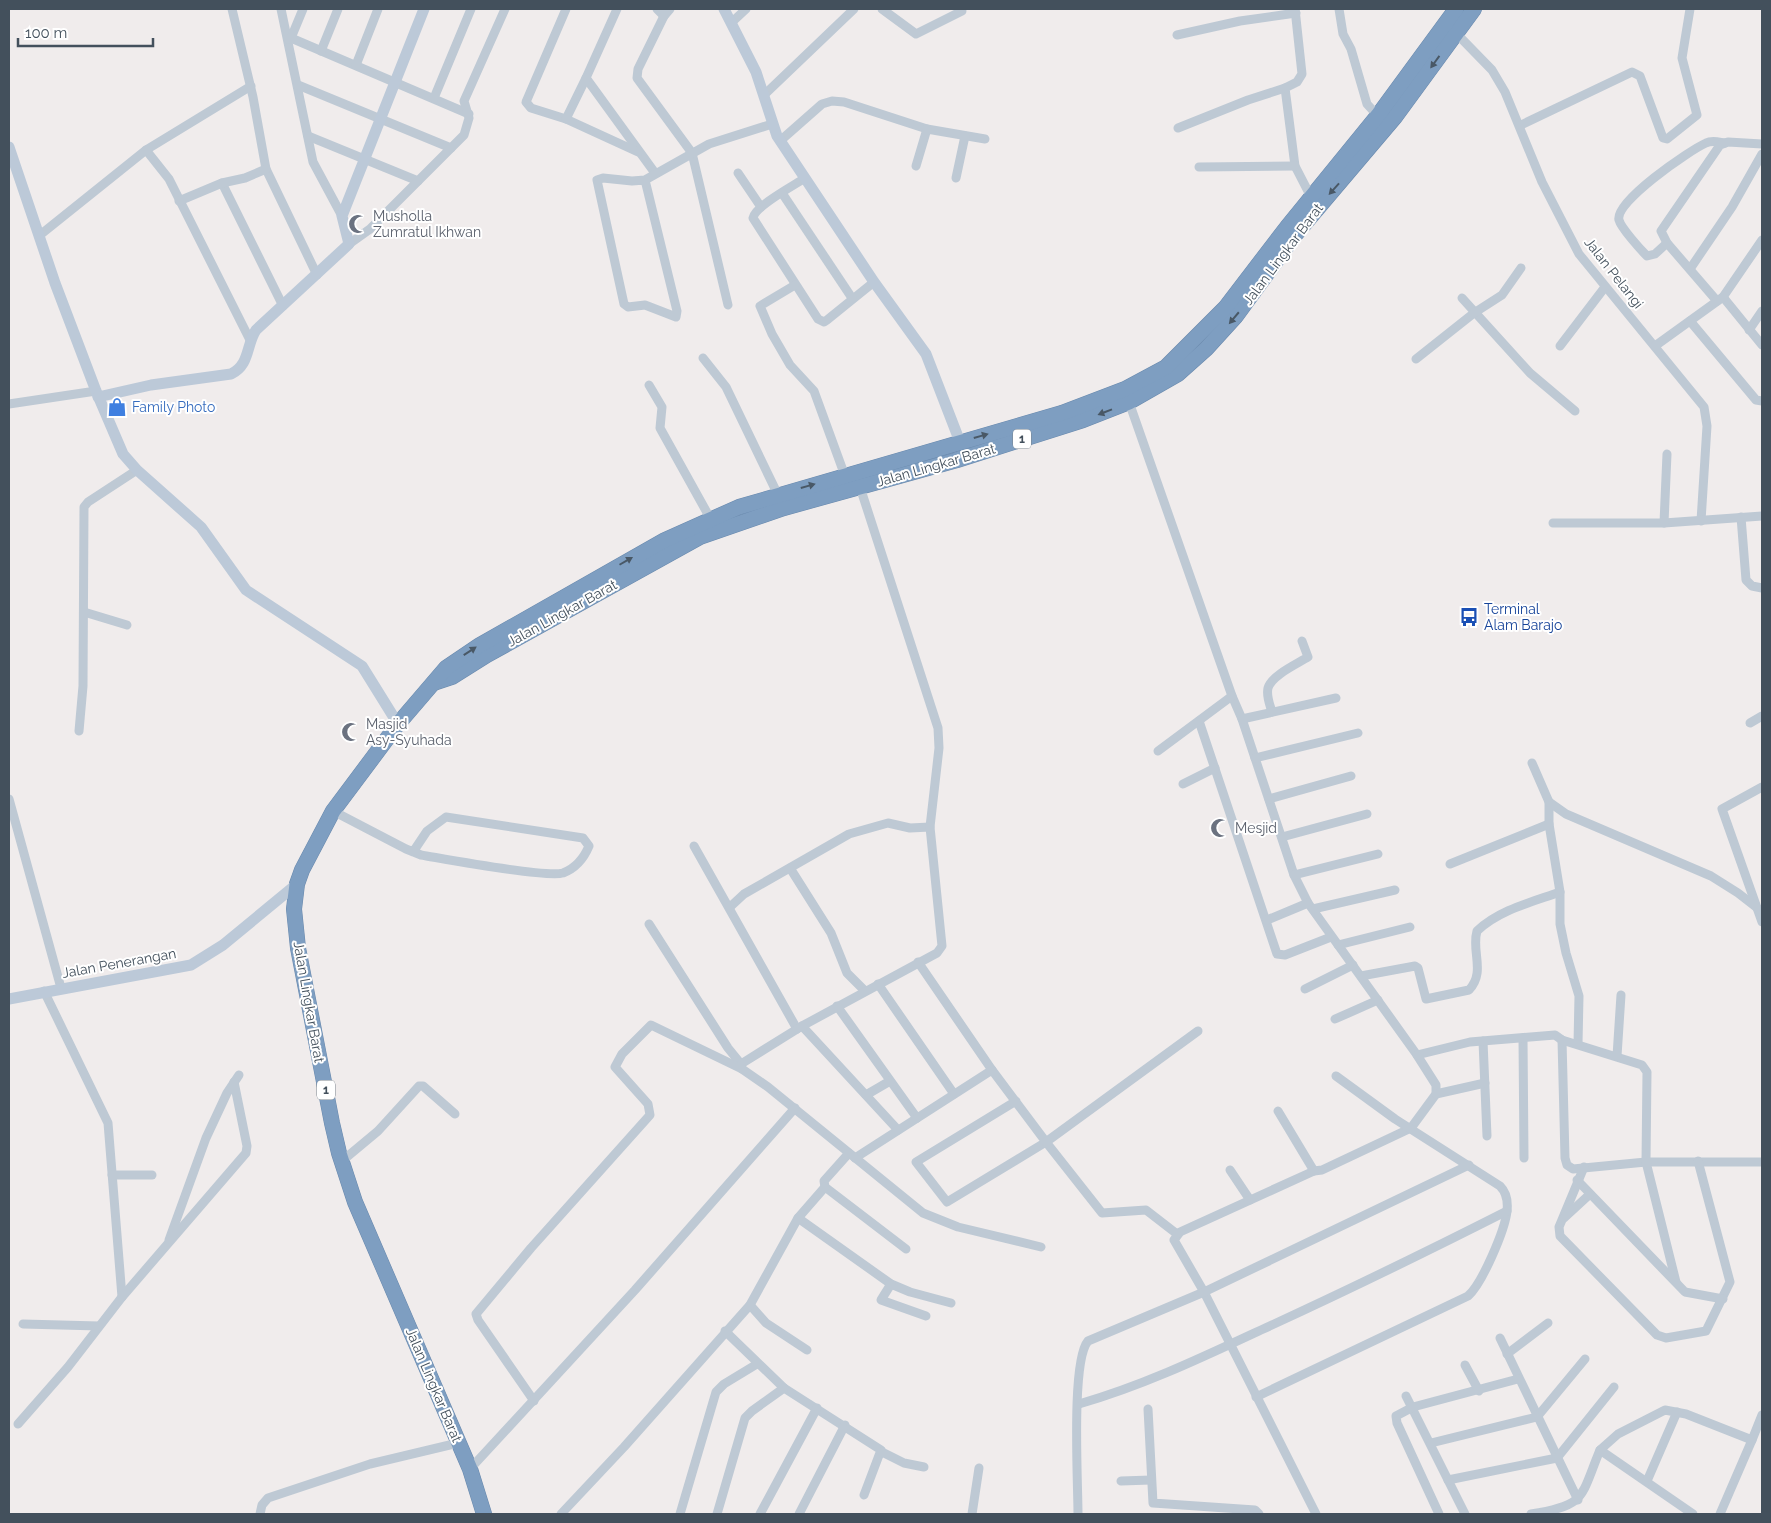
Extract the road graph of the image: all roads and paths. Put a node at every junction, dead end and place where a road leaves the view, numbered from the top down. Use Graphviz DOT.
graph roads {
  1 [pos="232,9"];
  2 [pos="281,9"];
  3 [pos="303,9"];
  4 [pos="338,9"];
  5 [pos="378,9"];
  6 [pos="424,9"];
  7 [pos="471,9"];
  8 [pos="505,9"];
  9 [pos="566,9"];
  10 [pos="617,9"];
  11 [pos="657,9"];
  12 [pos="724,9"];
  13 [pos="746,9"];
  14 [pos="854,9"];
  15 [pos="882,9"];
  16 [pos="1339,9"];
  17 [pos="1456,9"];
  18 [pos="1474,9"];
  19 [pos="1690,9"];
  20 [pos="962,11"];
  21 [pos="1295,11"];
  22 [pos="667,12"];
  23 [pos="731,23"];
  24 [pos="1451,28"];
  25 [pos="1176,35"];
  26 [pos="289,39"];
  27 [pos="321,51"];
  28 [pos="356,65"];
  29 [pos="586,78"];
  30 [pos="395,81"];
  31 [pos="298,85"];
  32 [pos="251,86"];
  33 [pos="1285,88"];
  34 [pos="764,95"];
  35 [pos="434,98"];
  36 [pos="469,114"];
  37 [pos="1378,116"];
  38 [pos="566,119"];
  39 [pos="380,120"];
  40 [pos="772,124"];
  41 [pos="1521,125"];
  42 [pos="1178,128"];
  43 [pos="927,129"];
  44 [pos="308,136"];
  45 [pos="965,136"];
  46 [pos="985,139"];
  47 [pos="780,141"];
  48 [pos="1725,142"];
  49 [pos="1762,144"];
  50 [pos="9,147"];
  51 [pos="451,148"];
  52 [pos="146,150"];
  53 [pos="639,152"];
  54 [pos="692,154"];
  55 [pos="1762,154"];
  56 [pos="364,158"];
  57 [pos="916,166"];
  58 [pos="1295,166"];
  59 [pos="1199,168"];
  60 [pos="266,169"];
  61 [pos="655,173"];
  62 [pos="738,173"];
  63 [pos="805,178"];
  64 [pos="956,178"];
  65 [pos="645,180"];
  66 [pos="418,181"];
  67 [pos="222,183"];
  68 [pos="782,193"];
  69 [pos="1311,197"];
  70 [pos="179,201"];
  71 [pos="761,207"];
  72 [pos="342,216"];
  73 [pos="40,235"];
  74 [pos="1762,240"];
  75 [pos="1668,243"];
  76 [pos="349,244"];
  77 [pos="1521,268"];
  78 [pos="1690,269"];
  79 [pos="317,275"];
  80 [pos="874,282"];
  81 [pos="795,285"];
  82 [pos="1605,287"];
  83 [pos="852,298"];
  84 [pos="1462,298"];
  85 [pos="1720,299"];
  86 [pos="728,305"];
  87 [pos="283,306"];
  88 [pos="1762,311"];
  89 [pos="1474,313"];
  90 [pos="1690,321"];
  91 [pos="1749,330"];
  92 [pos="251,342"];
  93 [pos="1762,345"];
  94 [pos="1560,346"];
  95 [pos="1655,346"];
  96 [pos="703,358"];
  97 [pos="1416,359"];
  98 [pos="649,385"];
  99 [pos="97,394"];
  100 [pos="1129,402"];
  101 [pos="1762,402"];
  102 [pos="9,404"];
  103 [pos="1575,411"];
  104 [pos="960,442"];
  105 [pos="933,450"];
  106 [pos="1667,454"];
  107 [pos="915,463"];
  108 [pos="937,465"];
  109 [pos="137,470"];
  110 [pos="845,476"];
  111 [pos="860,487"];
  112 [pos="778,495"];
  113 [pos="1762,516"];
  114 [pos="710,518"];
  115 [pos="1741,518"];
  116 [pos="1700,521"];
  117 [pos="1553,523"];
  118 [pos="1664,524"];
  119 [pos="1762,588"];
  120 [pos="84,612"];
  121 [pos="127,625"];
  122 [pos="1302,641"];
  123 [pos="434,683"];
  124 [pos="1232,696"];
  125 [pos="1336,698"];
  126 [pos="1272,712"];
  127 [pos="1762,716"];
  128 [pos="1242,719"];
  129 [pos="1199,721"];
  130 [pos="1750,723"];
  131 [pos="398,724"];
  132 [pos="79,731"];
  133 [pos="1358,732"];
  134 [pos="1158,751"];
  135 [pos="1255,758"];
  136 [pos="1532,763"];
  137 [pos="1215,768"];
  138 [pos="1351,776"];
  139 [pos="1183,784"];
  140 [pos="1762,787"];
  141 [pos="9,799"];
  142 [pos="1269,800"];
  143 [pos="1549,802"];
  144 [pos="332,812"];
  145 [pos="1368,814"];
  146 [pos="1549,824"];
  147 [pos="930,827"];
  148 [pos="1282,837"];
  149 [pos="694,846"];
  150 [pos="413,852"];
  151 [pos="1378,854"];
  152 [pos="1450,864"];
  153 [pos="790,868"];
  154 [pos="1294,875"];
  155 [pos="297,884"];
  156 [pos="1395,890"];
  157 [pos="1560,892"];
  158 [pos="1311,906"];
  159 [pos="730,907"];
  160 [pos="1756,907"];
  161 [pos="1267,920"];
  162 [pos="1762,922"];
  163 [pos="649,924"];
  164 [pos="1410,927"];
  165 [pos="1331,937"];
  166 [pos="1338,945"];
  167 [pos="918,962"];
  168 [pos="1353,965"];
  169 [pos="1361,976"];
  170 [pos="878,984"];
  171 [pos="61,988"];
  172 [pos="1305,989"];
  173 [pos="44,991"];
  174 [pos="865,991"];
  175 [pos="1621,995"];
  176 [pos="9,999"];
  177 [pos="1378,1000"];
  178 [pos="837,1006"];
  179 [pos="1335,1019"];
  180 [pos="799,1027"];
  181 [pos="1198,1031"];
  182 [pos="1523,1038"];
  183 [pos="1562,1040"];
  184 [pos="1483,1041"];
  185 [pos="1578,1044"];
  186 [pos="1417,1055"];
  187 [pos="1616,1056"];
  188 [pos="741,1067"];
  189 [pos="992,1070"];
  190 [pos="1336,1076"];
  191 [pos="890,1081"];
  192 [pos="1485,1083"];
  193 [pos="954,1094"];
  194 [pos="1436,1094"];
  195 [pos="866,1095"];
  196 [pos="1016,1102"];
  197 [pos="795,1108"];
  198 [pos="1278,1111"];
  199 [pos="455,1114"];
  200 [pos="917,1118"];
  201 [pos="1411,1128"];
  202 [pos="898,1130"];
  203 [pos="1487,1136"];
  204 [pos="1046,1142"];
  205 [pos="852,1156"];
  206 [pos="1524,1158"];
  207 [pos="342,1161"];
  208 [pos="1698,1161"];
  209 [pos="1646,1162"];
  210 [pos="1762,1162"];
  211 [pos="1469,1165"];
  212 [pos="1584,1167"];
  213 [pos="1230,1170"];
  214 [pos="1314,1171"];
  215 [pos="112,1175"];
  216 [pos="152,1175"];
  217 [pos="1577,1180"];
  218 [pos="824,1187"];
  219 [pos="1589,1195"];
  220 [pos="1250,1200"];
  221 [pos="1507,1211"];
  222 [pos="798,1218"];
  223 [pos="1562,1220"];
  224 [pos="1177,1234"];
  225 [pos="168,1242"];
  226 [pos="1041,1247"];
  227 [pos="906,1249"];
  228 [pos="1676,1282"];
  229 [pos="892,1284"];
  230 [pos="1204,1292"];
  231 [pos="122,1297"];
  232 [pos="1723,1299"];
  233 [pos="951,1303"];
  234 [pos="750,1305"];
  235 [pos="926,1316"];
  236 [pos="1548,1323"];
  237 [pos="23,1324"];
  238 [pos="99,1326"];
  239 [pos="726,1331"];
  240 [pos="1500,1338"];
  241 [pos="1230,1345"];
  242 [pos="807,1350"];
  243 [pos="1507,1354"];
  244 [pos="1586,1359"];
  245 [pos="757,1364"];
  246 [pos="1465,1365"];
  247 [pos="1518,1379"];
  248 [pos="1614,1387"];
  249 [pos="784,1388"];
  250 [pos="1479,1391"];
  251 [pos="1406,1396"];
  252 [pos="1256,1397"];
  253 [pos="534,1402"];
  254 [pos="1079,1404"];
  255 [pos="817,1408"];
  256 [pos="1413,1408"];
  257 [pos="1148,1409"];
  258 [pos="1677,1412"];
  259 [pos="1762,1415"];
  260 [pos="1537,1417"];
  261 [pos="18,1424"];
  262 [pos="845,1425"];
  263 [pos="1752,1440"];
  264 [pos="458,1442"];
  265 [pos="1431,1443"];
  266 [pos="1600,1450"];
  267 [pos="882,1452"];
  268 [pos="1557,1458"];
  269 [pos="924,1468"];
  270 [pos="979,1468"];
  271 [pos="470,1469"];
  272 [pos="1151,1480"];
  273 [pos="1448,1480"];
  274 [pos="1121,1481"];
  275 [pos="1647,1481"];
  276 [pos="864,1495"];
  277 [pos="1578,1500"];
  278 [pos="1688,1513"];
  279 [pos="260,1514"];
  280 [pos="484,1514"];
  281 [pos="561,1514"];
  282 [pos="680,1514"];
  283 [pos="717,1514"];
  284 [pos="760,1514"];
  285 [pos="799,1514"];
  286 [pos="972,1514"];
  287 [pos="1078,1514"];
  288 [pos="1259,1514"];
  289 [pos="1316,1514"];
  290 [pos="1439,1514"];
  291 [pos="1465,1514"];
  292 [pos="1531,1514"];
  293 [pos="1720,1514"];
  1 -- 32 [label="street"];
  2 -- 26 [label="street"];
  3 -- 26 [label="street"];
  4 -- 27 [label="street"];
  5 -- 28 [label="street"];
  6 -- 30 [label="street"];
  7 -- 35 [label="street"];
  8 -- 36 [label="street"];
  9 -- 38 [label="street"];
  10 -- 29 [label="street"];
  11 -- 22 [label="street"];
  12 -- 23 [label="street"];
  13 -- 23 [label="street"];
  14 -- 34 [label="street"];
  15 -- 20 [label="street"];
  16 -- 37 [label="street"];
  17 -- 24 [label="highway, Jalan Lingkar Barat / 1"];
  18 -- 24 [label="highway, Jalan Lingkar Barat / 1"];
  19 -- 41 [label="street"];
  21 -- 25 [label="street"];
  21 -- 33 [label="street"];
  22 -- 54 [label="street"];
  23 -- 34 [label="street"];
  24 -- 37 [label="highway, Jalan Lingkar Barat / 1"];
  24 -- 41 [label="street, Jalan Pelangi"];
  24 -- 100 [label="highway, Jalan Lingkar Barat / 1, one-way"];
  26 -- 27 [label="street"];
  26 -- 31 [label="street"];
  27 -- 28 [label="street"];
  28 -- 30 [label="street"];
  29 -- 38 [label="street"];
  29 -- 53 [label="street"];
  30 -- 35 [label="street"];
  30 -- 39 [label="street"];
  31 -- 39 [label="street"];
  31 -- 44 [label="street"];
  32 -- 52 [label="street"];
  32 -- 60 [label="street"];
  33 -- 42 [label="street"];
  33 -- 58 [label="street"];
  34 -- 40 [label="street"];
  35 -- 36 [label="street"];
  36 -- 51 [label="street"];
  37 -- 69 [label="highway, Jalan Lingkar Barat / 1"];
  38 -- 53 [label="street"];
  39 -- 51 [label="street"];
  39 -- 56 [label="street"];
  40 -- 47 [label="street"];
  40 -- 54 [label="street"];
  41 -- 82 [label="street, Jalan Pelangi"];
  43 -- 45 [label="street"];
  43 -- 47 [label="street"];
  43 -- 57 [label="street"];
  44 -- 56 [label="street"];
  44 -- 72 [label="street"];
  45 -- 46 [label="street"];
  45 -- 64 [label="street"];
  47 -- 63 [label="street"];
  48 -- 49 [label="street"];
  48 -- 75 [label="street"];
  48 -- 75 [label="street"];
  50 -- 73 [label="street"];
  51 -- 66 [label="street"];
  52 -- 70 [label="street"];
  52 -- 73 [label="street"];
  53 -- 61 [label="street"];
  54 -- 61 [label="street"];
  54 -- 86 [label="street"];
  55 -- 78 [label="street"];
  56 -- 66 [label="street"];
  56 -- 72 [label="street"];
  58 -- 59 [label="street"];
  58 -- 69 [label="street"];
  60 -- 67 [label="street"];
  60 -- 79 [label="street"];
  61 -- 65 [label="street"];
  62 -- 71 [label="street"];
  63 -- 68 [label="street"];
  63 -- 80 [label="street"];
  65 -- 65 [label="street"];
  66 -- 76 [label="street"];
  67 -- 70 [label="street"];
  67 -- 87 [label="street"];
  68 -- 71 [label="street"];
  68 -- 83 [label="street"];
  104 -- 69 [label="highway, Jalan Lingkar Barat / 1, one-way"];
  70 -- 92 [label="street"];
  71 -- 81 [label="street"];
  72 -- 76 [label="street"];
  73 -- 99 [label="street"];
  74 -- 85 [label="street"];
  75 -- 78 [label="street"];
  76 -- 79 [label="street"];
  77 -- 89 [label="street"];
  78 -- 85 [label="street"];
  79 -- 87 [label="street"];
  80 -- 83 [label="street"];
  80 -- 104 [label="street"];
  81 -- 83 [label="street"];
  81 -- 110 [label="street"];
  82 -- 94 [label="street"];
  82 -- 95 [label="street, Jalan Pelangi"];
  84 -- 89 [label="street"];
  85 -- 90 [label="street"];
  85 -- 91 [label="street"];
  87 -- 92 [label="street"];
  88 -- 91 [label="street"];
  89 -- 97 [label="street"];
  89 -- 103 [label="street"];
  90 -- 95 [label="street"];
  90 -- 101 [label="street"];
  91 -- 93 [label="street"];
  92 -- 99 [label="street"];
  95 -- 116 [label="street, Jalan Pelangi"];
  96 -- 112 [label="street"];
  98 -- 114 [label="street"];
  99 -- 102 [label="street"];
  99 -- 109 [label="street"];
  100 -- 108 [label="highway, Jalan Lingkar Barat / 1, one-way"];
  100 -- 124 [label="street"];
  104 -- 105 [label="highway, Jalan Lingkar Barat / 1"];
  105 -- 107 [label="highway, Jalan Lingkar Barat / 1"];
  105 -- 108 [label="highway"];
  106 -- 118 [label="street"];
  107 -- 108 [label="highway, Jalan Lingkar Barat / 1"];
  107 -- 110 [label="highway, Jalan Lingkar Barat / 1"];
  107 -- 111 [label="highway, Jalan Lingkar Barat / 1"];
  109 -- 120 [label="street"];
  109 -- 131 [label="street"];
  112 -- 110 [label="highway, Jalan Lingkar Barat / 1, one-way"];
  111 -- 123 [label="highway, Jalan Lingkar Barat / 1"];
  111 -- 147 [label="street"];
  112 -- 114 [label="highway, Jalan Lingkar Barat / 1"];
  113 -- 115 [label="street"];
  123 -- 114 [label="highway, Jalan Lingkar Barat / 1, one-way"];
  115 -- 116 [label="street"];
  115 -- 119 [label="street"];
  116 -- 118 [label="street"];
  117 -- 118 [label="street"];
  120 -- 121 [label="street"];
  120 -- 132 [label="street"];
  122 -- 126 [label="street"];
  123 -- 131 [label="highway, Jalan Lingkar Barat / 1"];
  124 -- 128 [label="street"];
  124 -- 129 [label="street"];
  125 -- 126 [label="street"];
  126 -- 128 [label="street"];
  127 -- 130 [label="street"];
  128 -- 135 [label="street"];
  129 -- 134 [label="street"];
  129 -- 137 [label="street"];
  131 -- 144 [label="highway, Jalan Lingkar Barat / 1"];
  133 -- 135 [label="street"];
  135 -- 142 [label="street"];
  136 -- 143 [label="street"];
  137 -- 139 [label="street"];
  137 -- 161 [label="street"];
  138 -- 142 [label="street"];
  140 -- 160 [label="street"];
  141 -- 171 [label="street"];
  142 -- 148 [label="street"];
  143 -- 146 [label="street"];
  143 -- 160 [label="street"];
  144 -- 150 [label="street"];
  144 -- 155 [label="highway, Jalan Lingkar Barat / 1"];
  145 -- 148 [label="street"];
  146 -- 152 [label="street"];
  146 -- 157 [label="street"];
  147 -- 153 [label="street"];
  147 -- 167 [label="street"];
  148 -- 154 [label="street"];
  149 -- 159 [label="street"];
  150 -- 150 [label="street"];
  151 -- 154 [label="street"];
  153 -- 159 [label="street"];
  153 -- 174 [label="street"];
  154 -- 158 [label="street"];
  155 -- 171 [label="street, Jalan Penerangan"];
  155 -- 207 [label="highway, Jalan Lingkar Barat / 1"];
  156 -- 158 [label="street"];
  157 -- 169 [label="street"];
  157 -- 185 [label="street"];
  158 -- 161 [label="street"];
  158 -- 165 [label="street"];
  159 -- 180 [label="street"];
  160 -- 162 [label="street"];
  161 -- 165 [label="street"];
  163 -- 188 [label="street"];
  164 -- 166 [label="street"];
  165 -- 166 [label="street"];
  166 -- 168 [label="street"];
  167 -- 170 [label="street"];
  167 -- 189 [label="street"];
  168 -- 169 [label="street"];
  168 -- 172 [label="street"];
  169 -- 177 [label="street"];
  170 -- 174 [label="street"];
  170 -- 193 [label="street"];
  171 -- 173 [label="street, Jalan Penerangan"];
  173 -- 176 [label="street, Jalan Penerangan"];
  173 -- 215 [label="street"];
  174 -- 178 [label="street"];
  175 -- 187 [label="street"];
  177 -- 179 [label="street"];
  177 -- 186 [label="street"];
  178 -- 180 [label="street"];
  178 -- 191 [label="street"];
  180 -- 188 [label="street"];
  180 -- 195 [label="street"];
  181 -- 204 [label="street"];
  182 -- 183 [label="street"];
  182 -- 184 [label="street"];
  182 -- 206 [label="street"];
  183 -- 185 [label="street"];
  183 -- 212 [label="street"];
  184 -- 186 [label="street"];
  184 -- 192 [label="street"];
  185 -- 187 [label="street"];
  186 -- 194 [label="street"];
  187 -- 209 [label="street"];
  188 -- 197 [label="street"];
  188 -- 253 [label="street"];
  189 -- 193 [label="street"];
  189 -- 196 [label="street"];
  190 -- 201 [label="street"];
  191 -- 195 [label="street"];
  191 -- 200 [label="street"];
  192 -- 194 [label="street"];
  192 -- 203 [label="street"];
  193 -- 200 [label="street"];
  194 -- 201 [label="street"];
  195 -- 202 [label="street"];
  196 -- 204 [label="street"];
  196 -- 204 [label="street"];
  197 -- 205 [label="street"];
  197 -- 253 [label="street"];
  198 -- 214 [label="street"];
  199 -- 207 [label="street"];
  200 -- 202 [label="street"];
  201 -- 211 [label="street"];
  201 -- 214 [label="street"];
  202 -- 205 [label="street"];
  204 -- 224 [label="street"];
  205 -- 218 [label="street"];
  205 -- 226 [label="street"];
  207 -- 264 [label="highway, Jalan Lingkar Barat / 1"];
  208 -- 209 [label="street"];
  208 -- 210 [label="street"];
  208 -- 232 [label="street"];
  209 -- 212 [label="street"];
  209 -- 228 [label="street"];
  211 -- 221 [label="street"];
  211 -- 230 [label="street"];
  212 -- 217 [label="street"];
  213 -- 220 [label="street"];
  214 -- 220 [label="street"];
  215 -- 216 [label="street"];
  215 -- 231 [label="street"];
  217 -- 219 [label="street"];
  217 -- 223 [label="street"];
  218 -- 222 [label="street"];
  218 -- 227 [label="street"];
  219 -- 223 [label="street"];
  219 -- 228 [label="street"];
  220 -- 224 [label="street"];
  221 -- 241 [label="street"];
  221 -- 252 [label="street"];
  222 -- 229 [label="street"];
  222 -- 234 [label="street"];
  223 -- 232 [label="street"];
  224 -- 230 [label="street"];
  225 -- 225 [label="street"];
  225 -- 231 [label="street"];
  228 -- 232 [label="street"];
  229 -- 233 [label="street"];
  229 -- 235 [label="street"];
  230 -- 241 [label="street"];
  230 -- 254 [label="street"];
  231 -- 238 [label="street"];
  234 -- 239 [label="street"];
  234 -- 242 [label="street"];
  236 -- 243 [label="street"];
  237 -- 238 [label="street"];
  238 -- 261 [label="street"];
  239 -- 245 [label="street"];
  239 -- 281 [label="street"];
  240 -- 243 [label="street"];
  241 -- 252 [label="street"];
  241 -- 254 [label="street"];
  243 -- 247 [label="street"];
  244 -- 260 [label="street"];
  245 -- 249 [label="street"];
  245 -- 282 [label="street"];
  246 -- 250 [label="street"];
  247 -- 250 [label="street"];
  247 -- 260 [label="street"];
  248 -- 268 [label="street"];
  249 -- 255 [label="street"];
  249 -- 283 [label="street"];
  250 -- 256 [label="street"];
  251 -- 256 [label="street"];
  252 -- 289 [label="street"];
  253 -- 271 [label="street"];
  254 -- 287 [label="street"];
  255 -- 262 [label="street"];
  255 -- 284 [label="street"];
  256 -- 265 [label="street"];
  256 -- 290 [label="street"];
  257 -- 272 [label="street"];
  258 -- 263 [label="street"];
  258 -- 266 [label="street"];
  258 -- 275 [label="street"];
  259 -- 263 [label="street"];
  260 -- 265 [label="street"];
  260 -- 268 [label="street"];
  262 -- 267 [label="street"];
  262 -- 285 [label="street"];
  263 -- 293 [label="street"];
  264 -- 271 [label="highway, Jalan Lingkar Barat / 1"];
  264 -- 279 [label="street"];
  265 -- 273 [label="street"];
  266 -- 275 [label="street"];
  266 -- 277 [label="street"];
  267 -- 269 [label="street"];
  267 -- 276 [label="street"];
  268 -- 273 [label="street"];
  268 -- 277 [label="street"];
  270 -- 286 [label="street"];
  271 -- 280 [label="highway, Jalan Lingkar Barat / 1"];
  272 -- 274 [label="street"];
  272 -- 288 [label="street"];
  273 -- 291 [label="street"];
  275 -- 278 [label="street"];
  277 -- 292 [label="street"];
}
